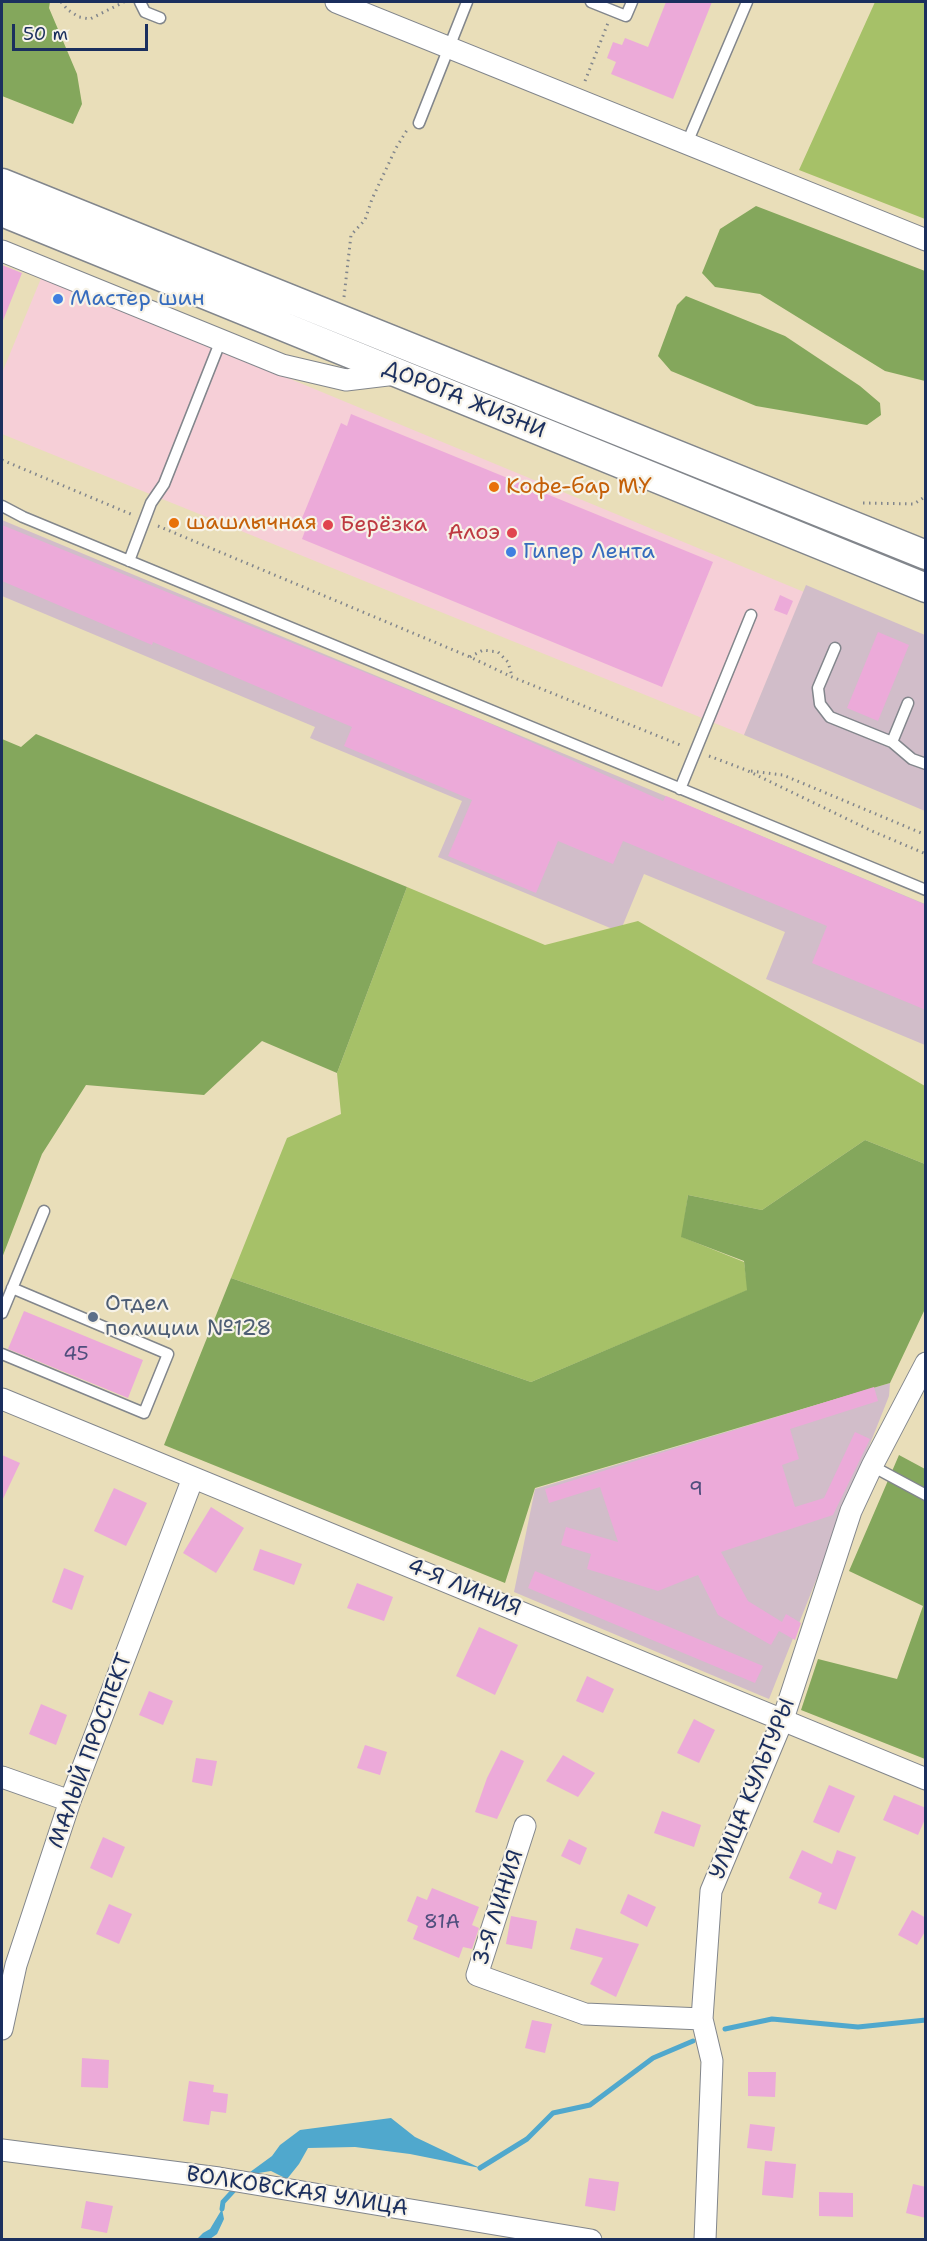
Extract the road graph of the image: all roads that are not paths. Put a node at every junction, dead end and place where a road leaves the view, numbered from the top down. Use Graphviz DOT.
graph roads {
  1 [pos="140,2"];
  2 [pos="467,2"];
  3 [pos="591,2"];
  4 [pos="632,2"];
  5 [pos="747,2"];
  6 [pos="347,3"];
  7 [pos="160,18"];
  8 [pos="449,47"];
  9 [pos="418,123"];
  10 [pos="687,143"];
  11 [pos="2,183"];
  12 [pos="2,212"];
  13 [pos="926,240"];
  14 [pos="2,251"];
  15 [pos="221,340"];
  16 [pos="398,374"];
  17 [pos="2,506"];
  18 [pos="926,555"];
  19 [pos="129,561"];
  20 [pos="926,588"];
  21 [pos="751,615"];
  22 [pos="835,648"];
  23 [pos="908,703"];
  24 [pos="892,742"];
  25 [pos="926,764"];
  26 [pos="680,789"];
  27 [pos="926,890"];
  28 [pos="44,1211"];
  29 [pos="12,1288"];
  30 [pos="2,1313"];
  31 [pos="2,1354"];
  32 [pos="926,1363"];
  33 [pos="2,1399"];
  34 [pos="872,1466"];
  35 [pos="193,1478"];
  36 [pos="926,1495"];
  37 [pos="783,1719"];
  38 [pos="2,1777"];
  39 [pos="926,1779"];
  40 [pos="70,1801"];
  41 [pos="525,1826"];
  42 [pos="702,2019"];
  43 [pos="2,2029"];
  44 [pos="2,2150"];
  45 [pos="591,2240"];
  46 [pos="705,2240"];
  1 -- 7 [label="lane"];
  2 -- 8 [label="lane"];
  3 -- 4 [label="lane"];
  5 -- 10 [label="lane"];
  6 -- 8 [label="street"];
  8 -- 9 [label="lane"];
  8 -- 10 [label="street"];
  10 -- 13 [label="street"];
  11 -- 18 [label="main road, ДОРОГА ЖИЗНИ"];
  12 -- 16 [label="main road, ДОРОГА ЖИЗНИ"];
  14 -- 15 [label="street"];
  15 -- 16 [label="street"];
  15 -- 19 [label="lane"];
  16 -- 20 [label="main road, ДОРОГА ЖИЗНИ"];
  17 -- 19 [label="lane"];
  19 -- 26 [label="lane"];
  21 -- 26 [label="lane"];
  22 -- 24 [label="lane"];
  23 -- 24 [label="lane"];
  24 -- 25 [label="lane"];
  26 -- 27 [label="lane"];
  28 -- 29 [label="lane"];
  29 -- 30 [label="lane"];
  29 -- 31 [label="lane"];
  32 -- 34 [label="street, УЛИЦА КУЛЬТУРЫ"];
  33 -- 35 [label="street, 4-Я ЛИНИЯ"];
  34 -- 36 [label="lane"];
  34 -- 37 [label="street, УЛИЦА КУЛЬТУРЫ"];
  35 -- 37 [label="street, 4-Я ЛИНИЯ"];
  35 -- 40 [label="street, МАЛЫЙ ПРОСПЕКТ"];
  37 -- 39 [label="street, 4-Я ЛИНИЯ"];
  37 -- 42 [label="street, УЛИЦА КУЛЬТУРЫ"];
  38 -- 40 [label="street"];
  40 -- 43 [label="street, МАЛЫЙ ПРОСПЕКТ"];
  41 -- 42 [label="street, 3-Я ЛИНИЯ"];
  42 -- 46 [label="street, УЛИЦА КУЛЬТУРЫ"];
  44 -- 45 [label="street, ВОЛКОВСКАЯ УЛИЦА"];
}
